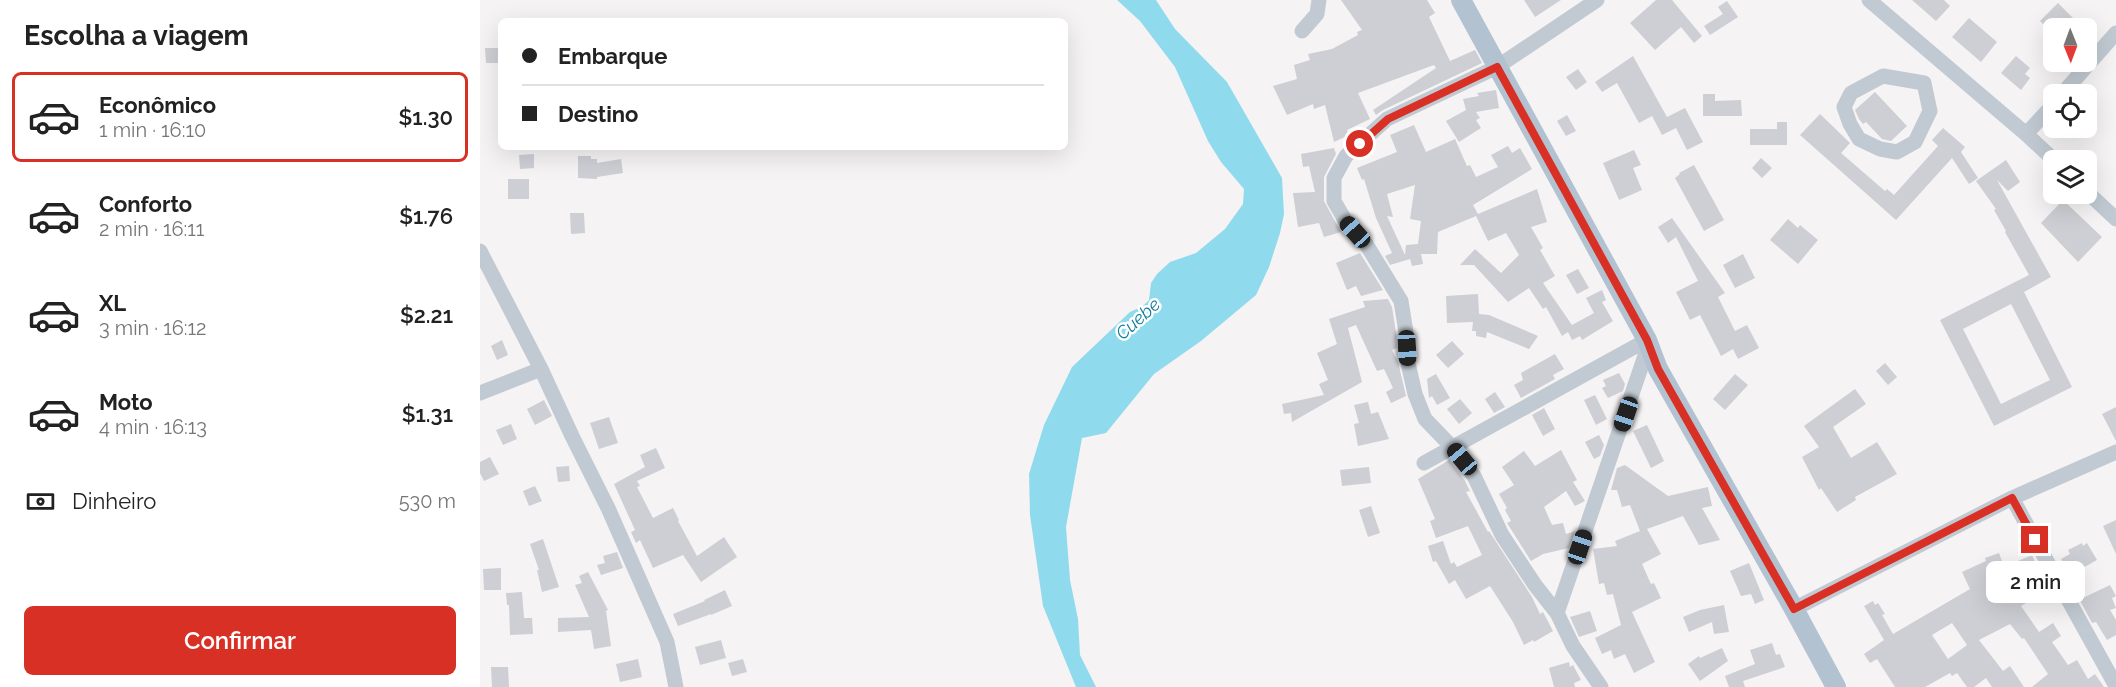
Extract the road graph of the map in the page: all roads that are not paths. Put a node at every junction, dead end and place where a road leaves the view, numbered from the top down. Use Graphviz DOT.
graph roads {
  1 [pos="1319,0"];
  2 [pos="1461,0"];
  3 [pos="1597,0"];
  4 [pos="1878,3"];
  5 [pos="1302,31"];
  6 [pos="2116,33"];
  7 [pos="1943,63"];
  8 [pos="1497,67"];
  9 [pos="1924,83"];
  10 [pos="2071,84"];
  11 [pos="2043,116"];
  12 [pos="2026,134"];
  13 [pos="2043,150"];
  14 [pos="2097,201"];
  15 [pos="2116,219"];
  16 [pos="480,251"];
  17 [pos="1648,344"];
  18 [pos="541,369"];
  19 [pos="480,393"];
  20 [pos="1451,447"];
  21 [pos="2116,452"];
  22 [pos="1424,463"];
  23 [pos="2012,498"];
  24 [pos="1794,609"];
  25 [pos="1557,613"];
  26 [pos="2116,686"];
  27 [pos="676,687"];
  28 [pos="1601,687"];
  29 [pos="1836,687"];
  1 -- 5 [label="street"];
  2 -- 8 [label="main road"];
  3 -- 8 [label="street"];
  4 -- 7 [label="street"];
  6 -- 10 [label="street"];
  7 -- 9 [label="street"];
  7 -- 12 [label="street"];
  8 -- 17 [label="main road"];
  8 -- 20 [label="street"];
  9 -- 9 [label="street"];
  11 -- 12 [label="street"];
  12 -- 13 [label="street"];
  14 -- 15 [label="street"];
  16 -- 18 [label="street"];
  17 -- 20 [label="street"];
  17 -- 24 [label="main road"];
  17 -- 25 [label="street"];
  18 -- 19 [label="street"];
  18 -- 27 [label="street"];
  20 -- 22 [label="street"];
  20 -- 25 [label="street"];
  21 -- 23 [label="street"];
  23 -- 24 [label="street"];
  23 -- 26 [label="street"];
  24 -- 29 [label="main road"];
  25 -- 28 [label="street"];
}
